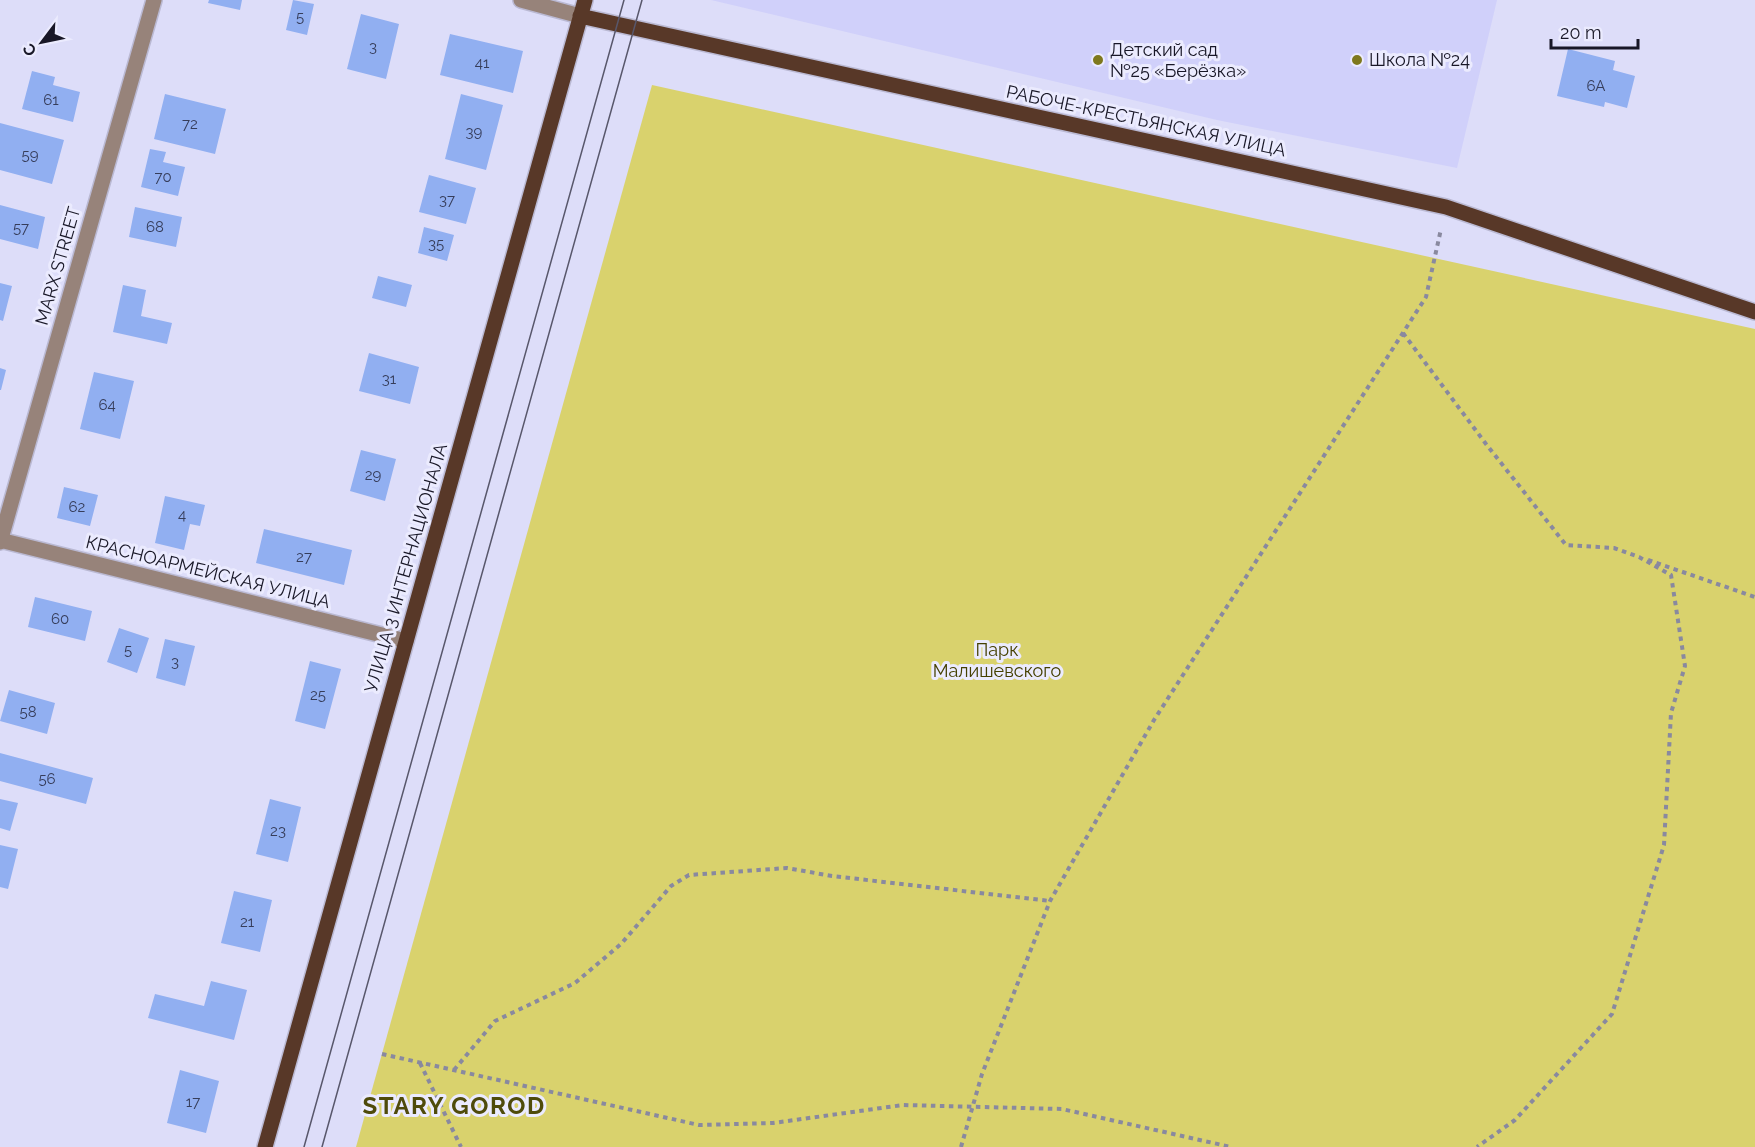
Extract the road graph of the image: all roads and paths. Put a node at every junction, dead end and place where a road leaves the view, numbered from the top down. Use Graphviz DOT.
graph roads {
  1 [pos="154,0"];
  2 [pos="521,0"];
  3 [pos="585,0"];
  4 [pos="580,16"];
  5 [pos="1446,207"];
  6 [pos="1755,312"];
  7 [pos="1403,333"];
  8 [pos="0,541"];
  9 [pos="1639,557"];
  10 [pos="1755,597"];
  11 [pos="406,641"];
  12 [pos="1050,901"];
  13 [pos="382,1054"];
  14 [pos="420,1063"];
  15 [pos="453,1070"];
  16 [pos="972,1107"];
  17 [pos="265,1147"];
  18 [pos="461,1147"];
  19 [pos="961,1147"];
  20 [pos="1231,1147"];
  21 [pos="1477,1147"];
  1 -- 8 [label="street, MARX STREET"];
  2 -- 4 [label="street, РАБОЧЕ-КРЕСТЬЯНСКАЯ УЛИЦА"];
  3 -- 4 [label="main road, УЛИЦА 3 ИНТЕРНАЦИОНАЛА"];
  4 -- 5 [label="main road, РАБОЧЕ-КРЕСТЬЯНСКАЯ УЛИЦА"];
  4 -- 11 [label="main road, УЛИЦА 3 ИНТЕРНАЦИОНАЛА"];
  5 -- 6 [label="main road, РАБОЧЕ-КРЕСТЬЯНСКАЯ УЛИЦА"];
  5 -- 7 [label="path"];
  7 -- 9 [label="path"];
  7 -- 12 [label="path"];
  8 -- 11 [label="street, КРАСНОАРМЕЙСКАЯ УЛИЦА"];
  9 -- 10 [label="path"];
  9 -- 21 [label="path"];
  11 -- 17 [label="main road, УЛИЦА 3 ИНТЕРНАЦИОНАЛА"];
  12 -- 15 [label="path"];
  12 -- 16 [label="path"];
  13 -- 14 [label="path"];
  14 -- 15 [label="path"];
  14 -- 18 [label="path"];
  15 -- 16 [label="path"];
  16 -- 19 [label="path"];
  16 -- 20 [label="path"];
}
